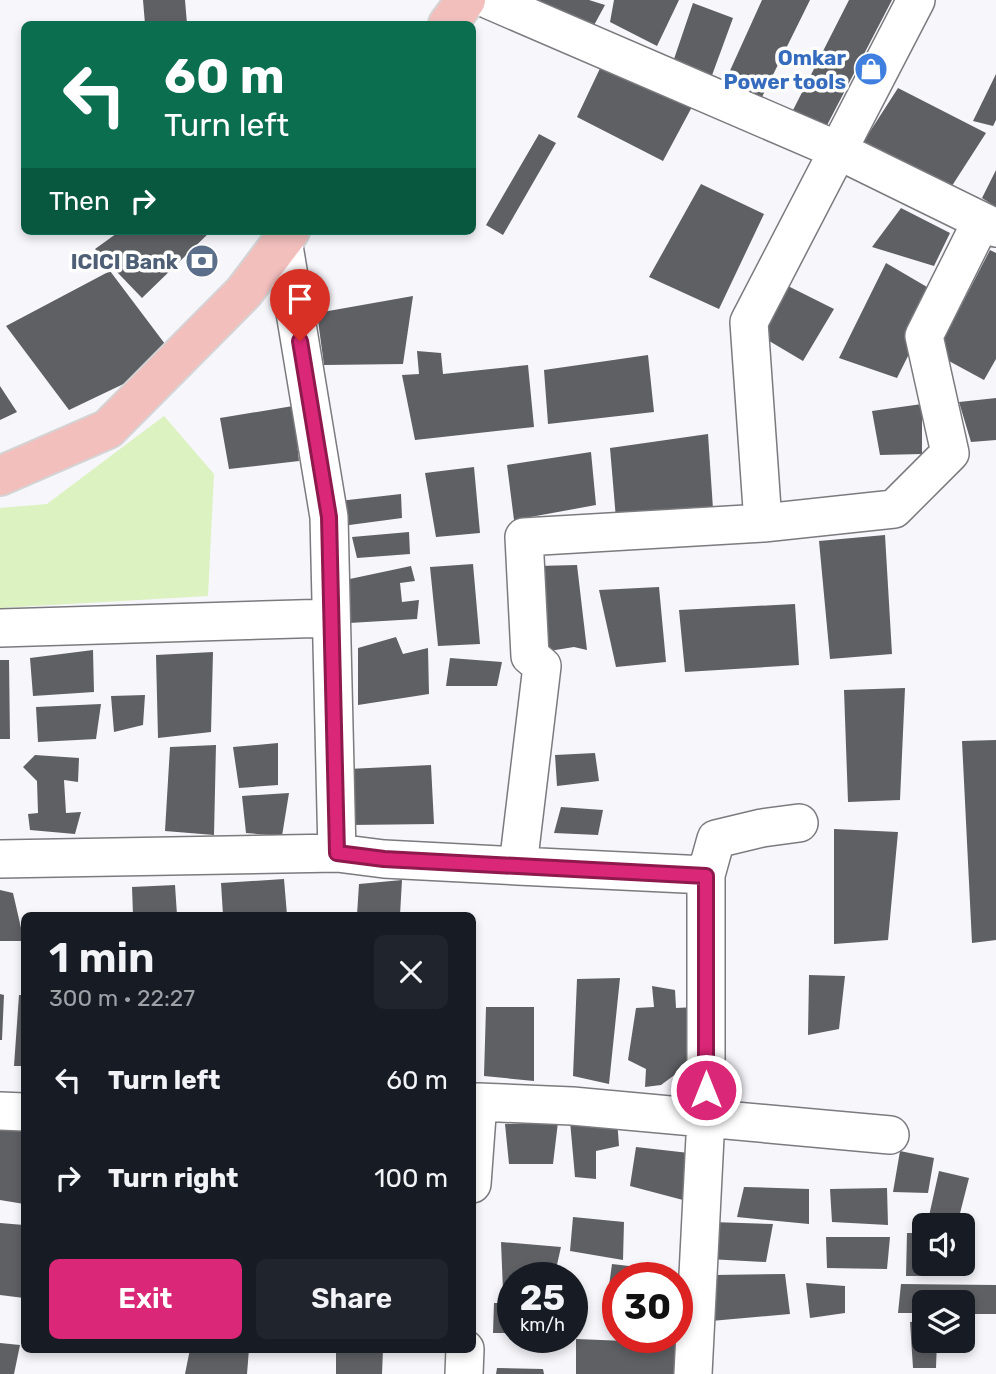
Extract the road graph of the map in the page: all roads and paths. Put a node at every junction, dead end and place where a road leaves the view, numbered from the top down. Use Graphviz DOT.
graph roads {
  1 [pos="466,0"];
  2 [pos="489,0"];
  3 [pos="916,0"];
  4 [pos="450,21"];
  5 [pos="837,150"];
  6 [pos="988,225"];
  7 [pos="287,236"];
  8 [pos="0,476"];
  9 [pos="763,523"];
  10 [pos="331,618"];
  11 [pos="0,628"];
  12 [pos="799,823"];
  13 [pos="337,853"];
  14 [pos="0,859"];
  15 [pos="518,866"];
  16 [pos="706,876"];
  17 [pos="476,1102"];
  18 [pos="0,1111"];
  19 [pos="21,1112"];
  20 [pos="706,1117"];
  21 [pos="890,1135"];
  22 [pos="465,1353"];
  23 [pos="464,1374"];
  24 [pos="693,1374"];
  1 -- 4 [label="highway"];
  2 -- 5 [label="street"];
  3 -- 5 [label="street"];
  5 -- 6 [label="street"];
  5 -- 9 [label="street"];
  6 -- 9 [label="street"];
  7 -- 8 [label="highway"];
  7 -- 10 [label="street"];
  9 -- 15 [label="street"];
  10 -- 11 [label="street"];
  10 -- 13 [label="street"];
  12 -- 16 [label="street"];
  13 -- 14 [label="street"];
  13 -- 15 [label="street"];
  15 -- 16 [label="street"];
  16 -- 20 [label="street"];
  17 -- 20 [label="street"];
  18 -- 19 [label="street"];
  20 -- 21 [label="street"];
  20 -- 24 [label="street"];
  22 -- 23 [label="street"];
}
